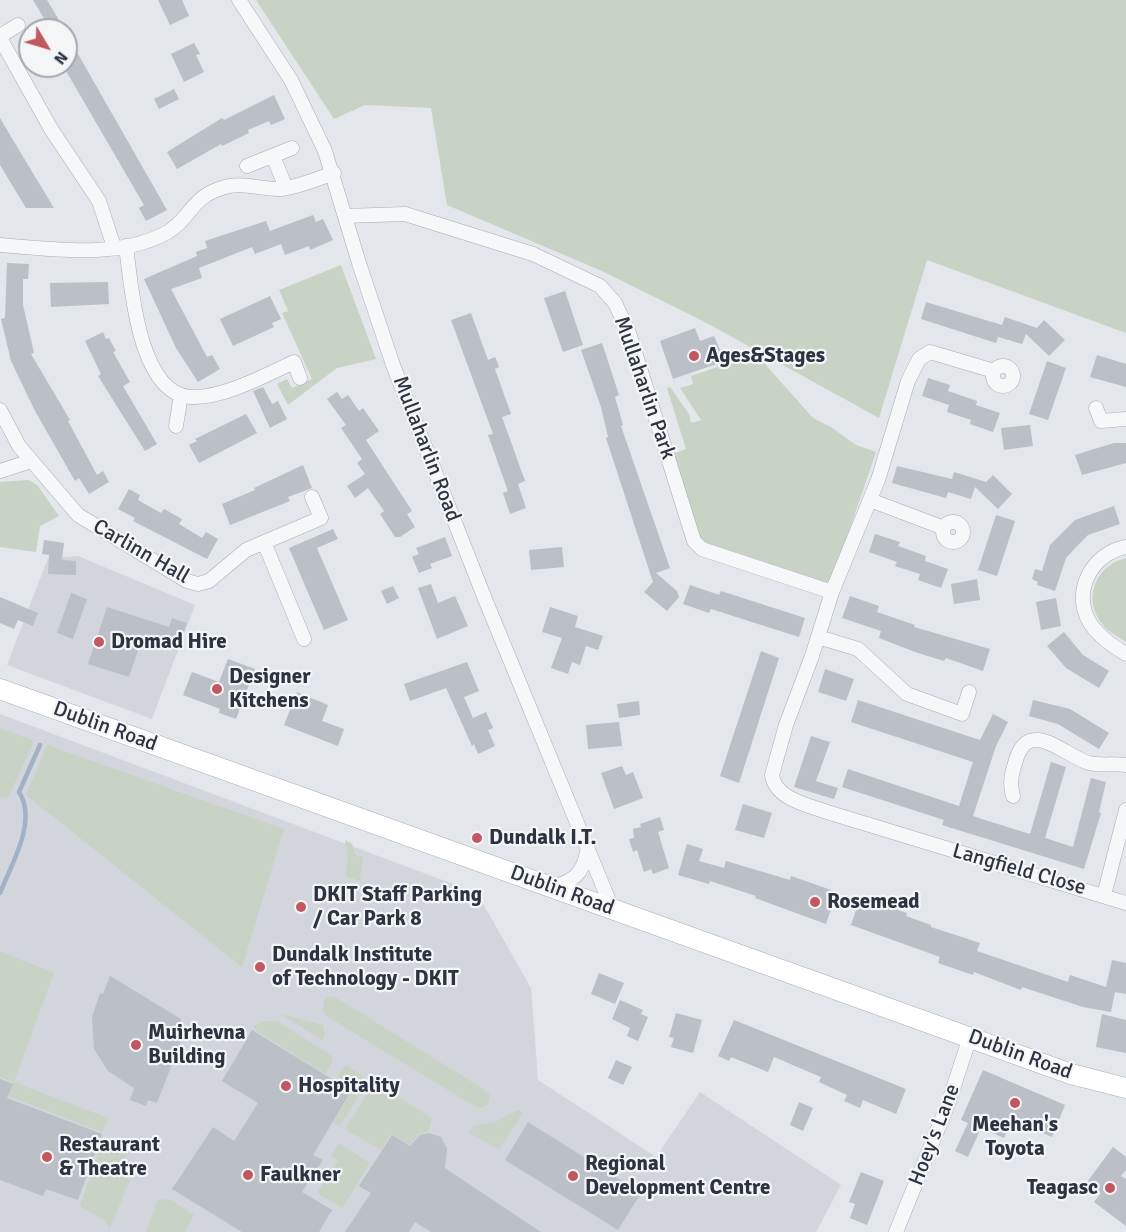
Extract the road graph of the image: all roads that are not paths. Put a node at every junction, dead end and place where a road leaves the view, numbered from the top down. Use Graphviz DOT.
graph roads {
  1 [pos="238,0"];
  2 [pos="18,26"];
  3 [pos="0,37"];
  4 [pos="292,148"];
  5 [pos="273,156"];
  6 [pos="247,166"];
  7 [pos="334,174"];
  8 [pos="285,188"];
  9 [pos="345,216"];
  10 [pos="0,245"];
  11 [pos="120,247"];
  12 [pos="994,371"];
  13 [pos="300,378"];
  14 [pos="181,395"];
  15 [pos="1096,408"];
  16 [pos="0,410"];
  17 [pos="1126,419"];
  18 [pos="176,426"];
  19 [pos="31,461"];
  20 [pos="0,471"];
  21 [pos="312,497"];
  22 [pos="870,500"];
  23 [pos="944,528"];
  24 [pos="264,542"];
  25 [pos="1126,547"];
  26 [pos="832,592"];
  27 [pos="818,637"];
  28 [pos="304,639"];
  29 [pos="1126,654"];
  30 [pos="0,688"];
  31 [pos="969,692"];
  32 [pos="1126,765"];
  33 [pos="1013,796"];
  34 [pos="1126,810"];
  35 [pos="588,850"];
  36 [pos="553,887"];
  37 [pos="1104,895"];
  38 [pos="1126,903"];
  39 [pos="612,908"];
  40 [pos="970,1037"];
  41 [pos="1126,1088"];
  42 [pos="896,1232"];
  1 -- 7 [label="street, Mullaharlin Road"];
  2 -- 3 [label="street"];
  3 -- 11 [label="street"];
  4 -- 5 [label="street"];
  5 -- 6 [label="street"];
  5 -- 8 [label="street"];
  7 -- 8 [label="street"];
  7 -- 9 [label="street, Mullaharlin Road"];
  8 -- 11 [label="street"];
  9 -- 26 [label="street, Mullaharlin Park"];
  9 -- 35 [label="street, Mullaharlin Road"];
  10 -- 11 [label="street"];
  11 -- 14 [label="street"];
  12 -- 22 [label="street"];
  13 -- 14 [label="street"];
  14 -- 18 [label="street"];
  15 -- 17 [label="street"];
  16 -- 19 [label="street, Carlinn Hall"];
  19 -- 20 [label="street"];
  19 -- 24 [label="street, Carlinn Hall"];
  21 -- 24 [label="street, Carlinn Hall"];
  22 -- 23 [label="street"];
  22 -- 26 [label="street"];
  24 -- 28 [label="street"];
  25 -- 29 [label="street"];
  26 -- 27 [label="street"];
  27 -- 31 [label="street"];
  27 -- 37 [label="street, Langfield Close"];
  30 -- 36 [label="main road, Dublin Road"];
  32 -- 33 [label="street"];
  34 -- 37 [label="street"];
  35 -- 36 [label="street"];
  35 -- 39 [label="street, Mullaharlin Road"];
  36 -- 39 [label="main road, Dublin Road"];
  37 -- 38 [label="street, Langfield Close"];
  39 -- 40 [label="main road, Dublin Road"];
  40 -- 41 [label="main road, Dublin Road"];
  40 -- 42 [label="street, Hoey's Lane"];
}
